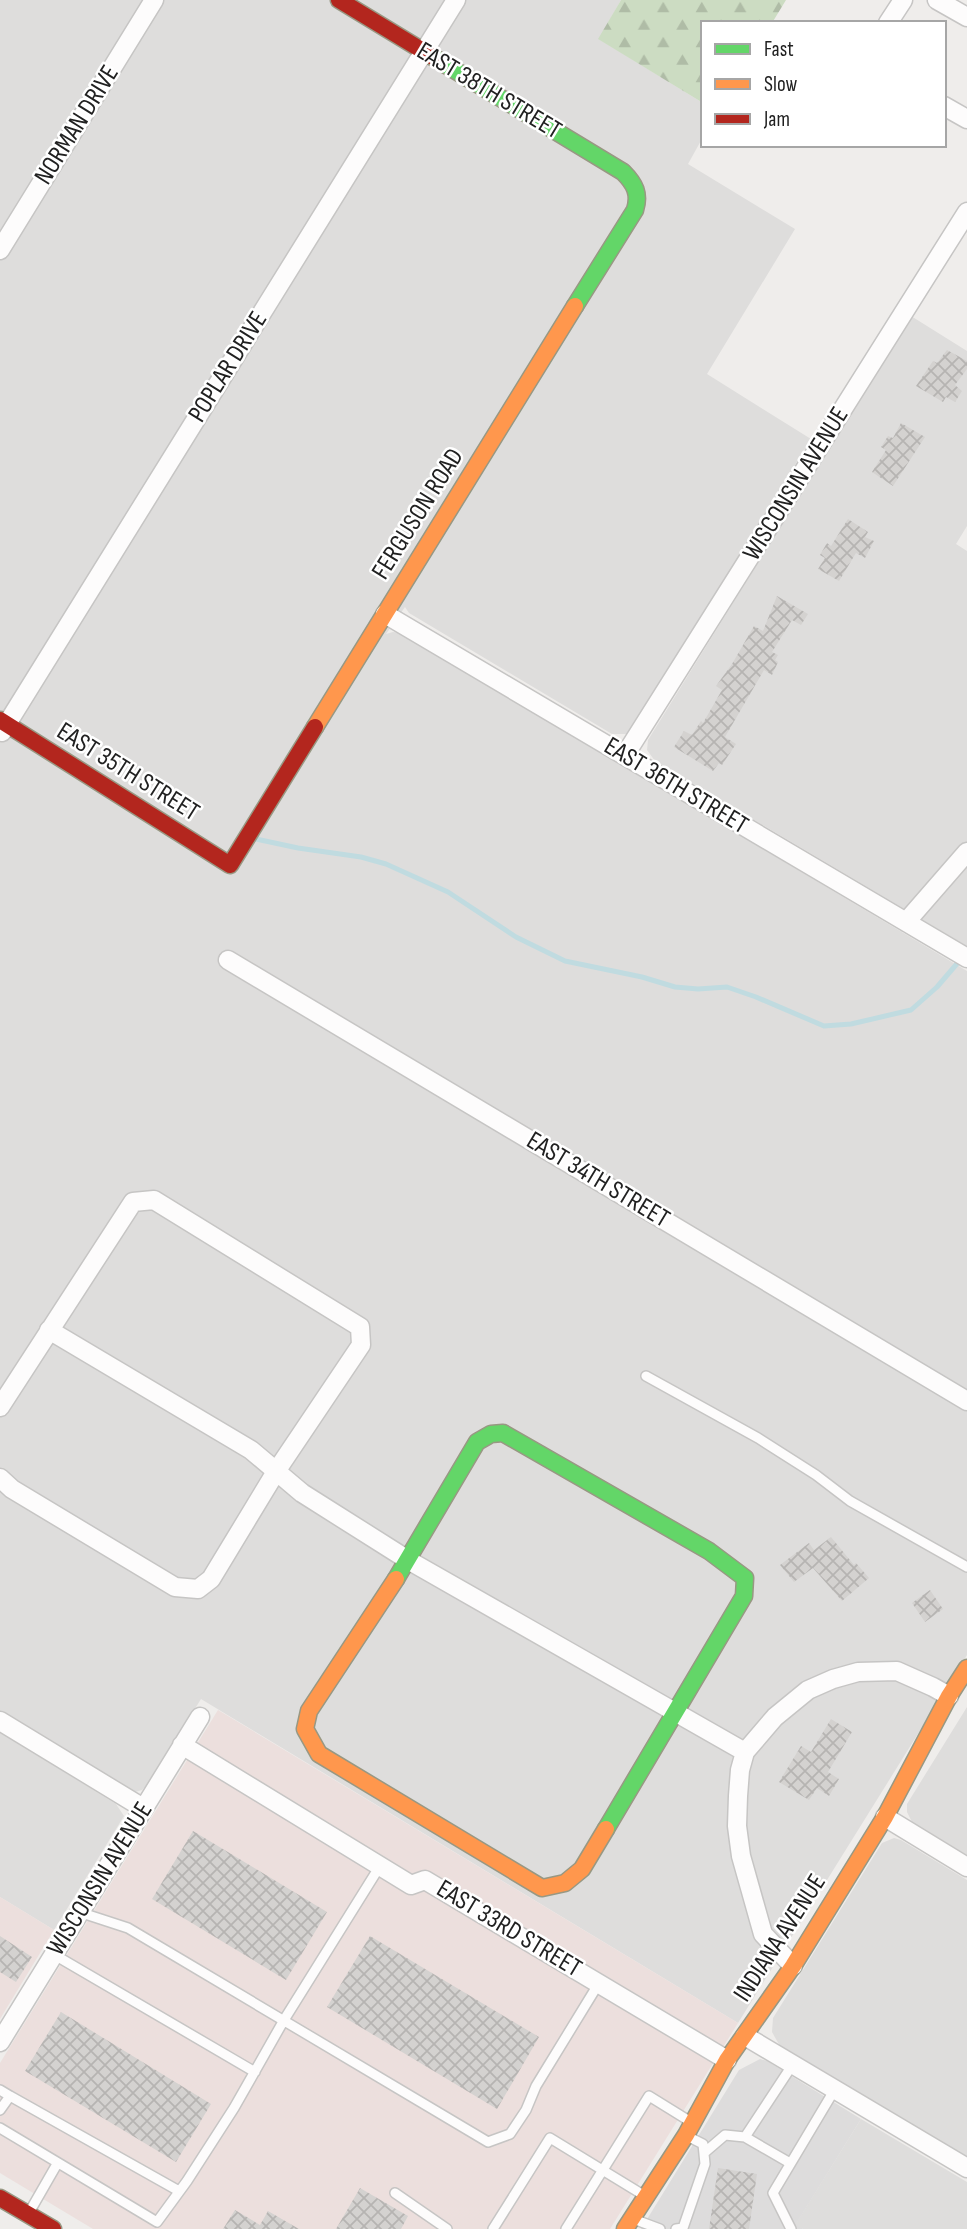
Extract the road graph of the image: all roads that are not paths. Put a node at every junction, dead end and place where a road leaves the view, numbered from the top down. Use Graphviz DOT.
graph roads {
  1 [pos="154,0"];
  2 [pos="339,0"];
  3 [pos="456,0"];
  4 [pos="903,0"];
  5 [pos="937,0"];
  6 [pos="967,17"];
  7 [pos="889,21"];
  8 [pos="423,51"];
  9 [pos="946,107"];
  10 [pos="967,119"];
  11 [pos="636,187"];
  12 [pos="964,222"];
  13 [pos="0,250"];
  14 [pos="385,614"];
  15 [pos="2,726"];
  16 [pos="625,755"];
  17 [pos="967,852"];
  18 [pos="230,865"];
  19 [pos="906,922"];
  20 [pos="967,958"];
  21 [pos="228,960"];
  22 [pos="49,1330"];
  23 [pos="646,1376"];
  24 [pos="967,1401"];
  25 [pos="0,1407"];
  26 [pos="276,1470"];
  27 [pos="0,1478"];
  28 [pos="408,1560"];
  29 [pos="967,1567"];
  30 [pos="967,1668"];
  31 [pos="957,1692"];
  32 [pos="675,1713"];
  33 [pos="200,1717"];
  34 [pos="0,1721"];
  35 [pos="182,1745"];
  36 [pos="745,1752"];
  37 [pos="143,1808"];
  38 [pos="885,1817"];
  39 [pos="380,1866"];
  40 [pos="967,1867"];
  41 [pos="79,1912"];
  42 [pos="53,1954"];
  43 [pos="793,1966"];
  44 [pos="599,1983"];
  45 [pos="284,2020"];
  46 [pos="745,2036"];
  47 [pos="0,2042"];
  48 [pos="727,2060"];
  49 [pos="793,2064"];
  50 [pos="255,2072"];
  51 [pos="835,2089"];
  52 [pos="0,2090"];
  53 [pos="10,2096"];
  54 [pos="0,2110"];
  55 [pos="0,2128"];
  56 [pos="689,2129"];
  57 [pos="745,2137"];
  58 [pos="704,2153"];
  59 [pos="790,2163"];
  60 [pos="57,2164"];
  61 [pos="967,2168"];
  62 [pos="602,2170"];
  63 [pos="179,2191"];
  64 [pos="395,2193"];
  65 [pos="646,2197"];
  66 [pos="0,2198"];
  67 [pos="28,2214"];
  68 [pos="629,2224"];
  69 [pos="434,2225"];
  70 [pos="52,2229"];
  71 [pos="447,2229"];
  72 [pos="493,2229"];
  73 [pos="566,2229"];
  74 [pos="660,2229"];
  75 [pos="676,2229"];
  76 [pos="791,2229"];
  1 -- 13 [label="street, NORMAN DRIVE"];
  2 -- 8 [label="street, EAST 38TH STREET"];
  3 -- 8 [label="street, POPLAR DRIVE"];
  4 -- 7 [label="street"];
  5 -- 6 [label="street"];
  8 -- 11 [label="street, EAST 38TH STREET"];
  8 -- 15 [label="street, POPLAR DRIVE"];
  9 -- 10 [label="street"];
  11 -- 14 [label="street, FERGUSON ROAD"];
  12 -- 16 [label="street, WISCONSIN AVENUE"];
  14 -- 16 [label="street, EAST 36TH STREET"];
  14 -- 18 [label="street, FERGUSON ROAD"];
  15 -- 18 [label="street, EAST 35TH STREET"];
  16 -- 19 [label="street, EAST 36TH STREET"];
  17 -- 19 [label="street"];
  19 -- 20 [label="street, EAST 36TH STREET"];
  21 -- 24 [label="street, EAST 34TH STREET"];
  22 -- 25 [label="street"];
  22 -- 26 [label="street"];
  22 -- 26 [label="street"];
  23 -- 29 [label="lane"];
  26 -- 27 [label="street"];
  26 -- 28 [label="street"];
  28 -- 32 [label="street"];
  28 -- 32 [label="street"];
  28 -- 32 [label="street"];
  30 -- 31 [label="street, INDIANA AVENUE"];
  31 -- 36 [label="street"];
  31 -- 38 [label="street, INDIANA AVENUE"];
  32 -- 36 [label="street"];
  33 -- 35 [label="street, WISCONSIN AVENUE"];
  34 -- 37 [label="street"];
  35 -- 37 [label="street, WISCONSIN AVENUE"];
  35 -- 39 [label="street, EAST 33RD STREET"];
  36 -- 43 [label="street"];
  37 -- 41 [label="street, WISCONSIN AVENUE"];
  38 -- 40 [label="street"];
  38 -- 43 [label="street, INDIANA AVENUE"];
  39 -- 44 [label="street, EAST 33RD STREET"];
  39 -- 45 [label="lane"];
  41 -- 42 [label="street, WISCONSIN AVENUE"];
  41 -- 45 [label="lane"];
  42 -- 47 [label="street, WISCONSIN AVENUE"];
  42 -- 50 [label="lane"];
  43 -- 46 [label="street, INDIANA AVENUE"];
  44 -- 45 [label="lane"];
  44 -- 48 [label="street, EAST 33RD STREET"];
  45 -- 50 [label="lane"];
  46 -- 48 [label="street, INDIANA AVENUE"];
  46 -- 49 [label="street"];
  48 -- 56 [label="street, INDIANA AVENUE"];
  49 -- 51 [label="street"];
  49 -- 57 [label="lane"];
  50 -- 63 [label="lane"];
  51 -- 59 [label="lane"];
  51 -- 61 [label="street"];
  52 -- 53 [label="lane"];
  53 -- 54 [label="lane"];
  53 -- 63 [label="lane"];
  55 -- 60 [label="lane"];
  56 -- 58 [label="lane"];
  56 -- 62 [label="lane"];
  56 -- 65 [label="street, INDIANA AVENUE"];
  57 -- 58 [label="lane"];
  57 -- 59 [label="lane"];
  58 -- 75 [label="lane"];
  59 -- 76 [label="lane"];
  60 -- 63 [label="lane"];
  60 -- 67 [label="lane"];
  62 -- 65 [label="lane"];
  62 -- 72 [label="lane"];
  62 -- 73 [label="lane"];
  64 -- 69 [label="lane"];
  65 -- 68 [label="street, INDIANA AVENUE"];
  66 -- 67 [label="street"];
  67 -- 70 [label="street"];
  68 -- 74 [label="lane"];
  69 -- 71 [label="lane"];
}
